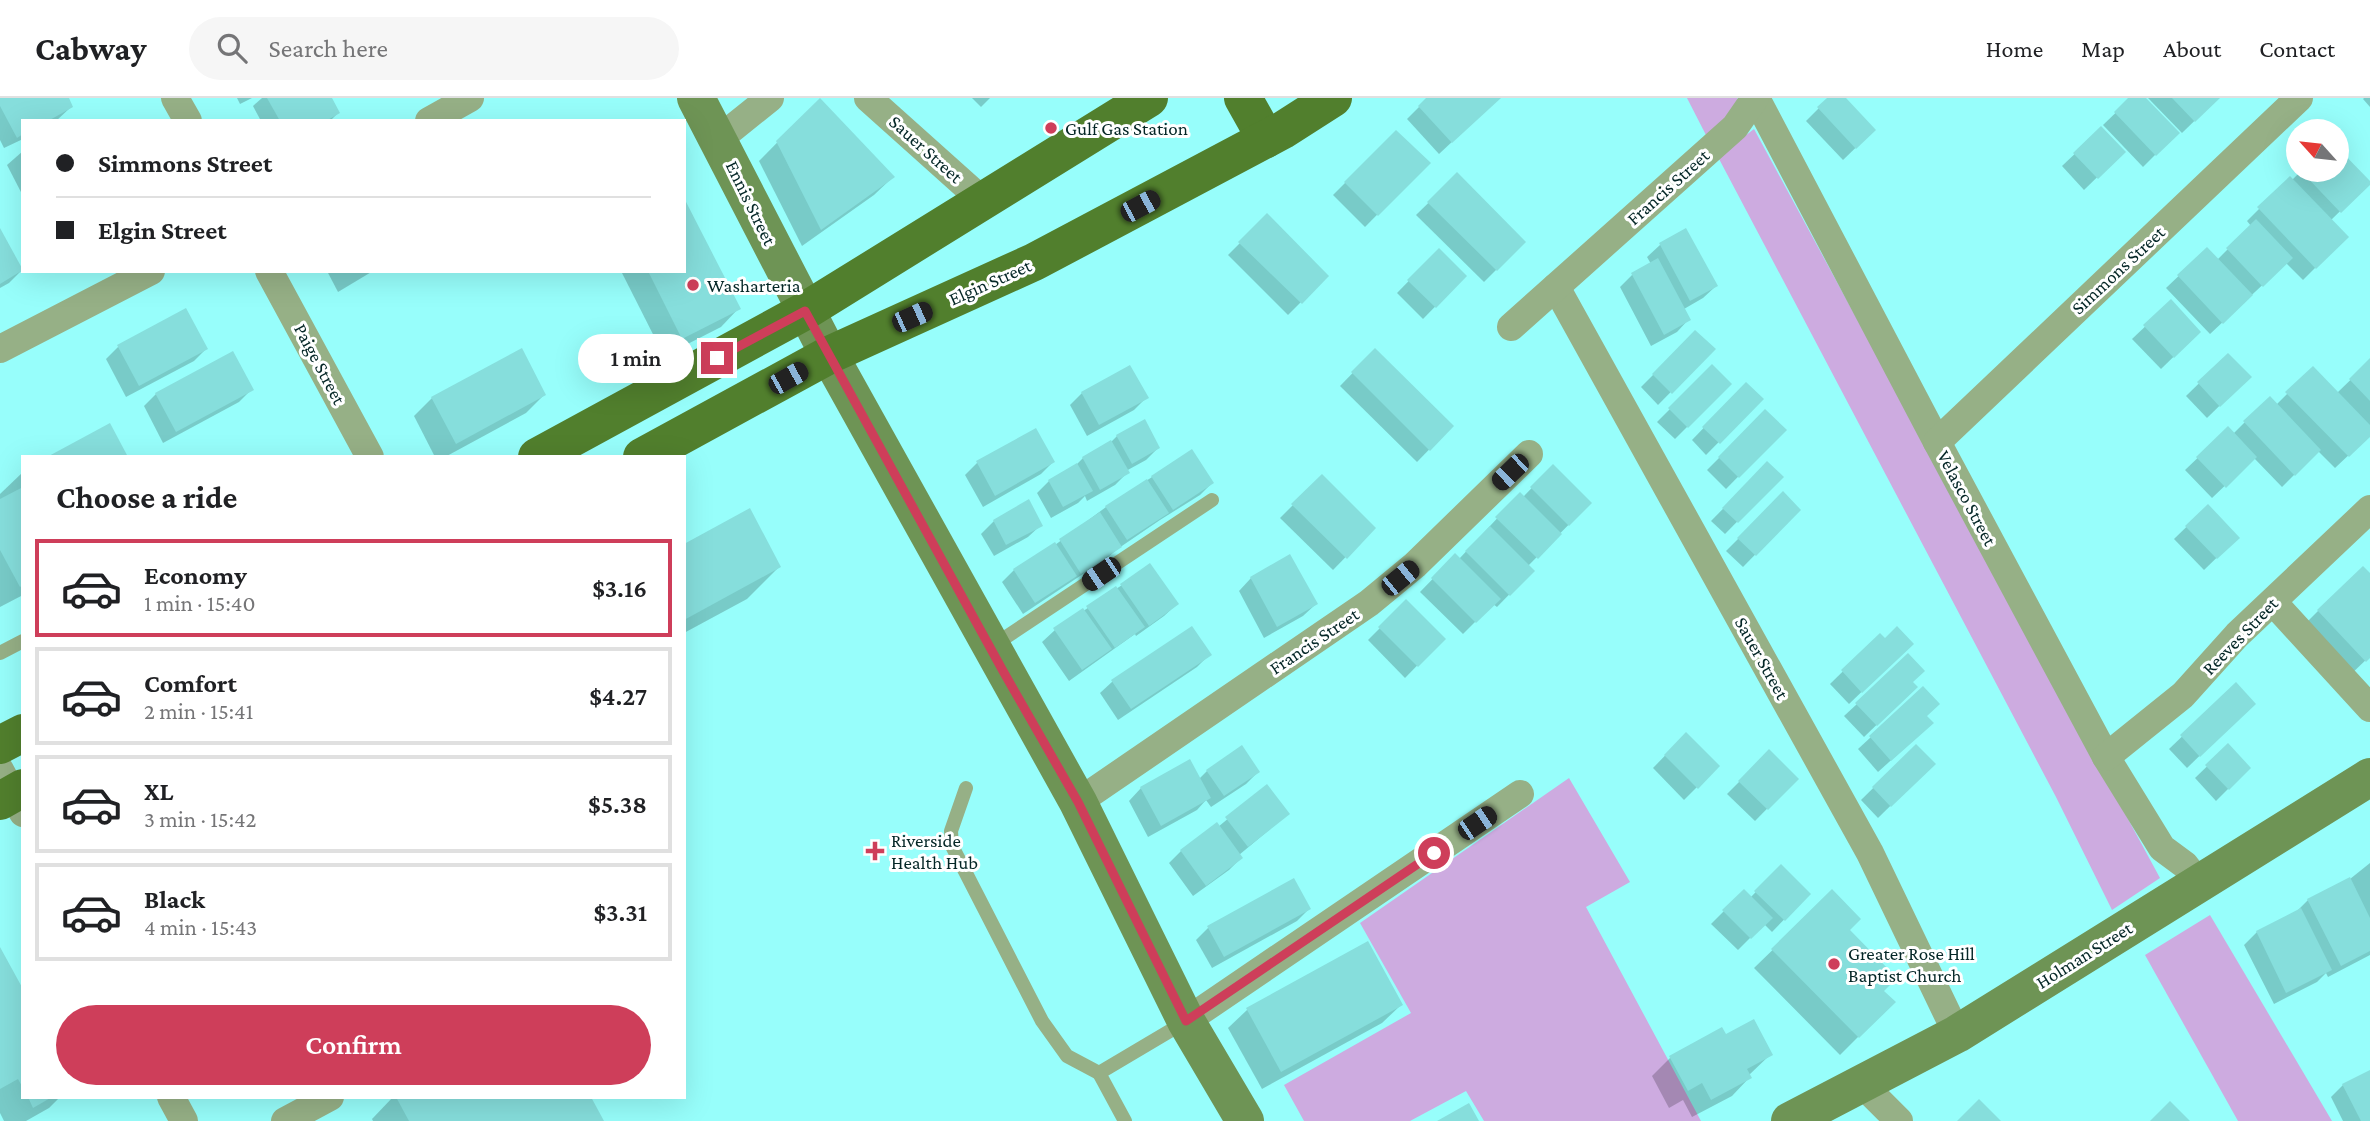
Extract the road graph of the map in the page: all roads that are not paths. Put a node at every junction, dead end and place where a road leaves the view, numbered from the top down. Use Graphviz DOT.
graph roads {
  1 [pos="176,98"];
  2 [pos="470,98"];
  3 [pos="696,98"];
  4 [pos="770,98"];
  5 [pos="868,98"];
  6 [pos="1149,98"];
  7 [pos="1243,98"];
  8 [pos="1333,98"];
  9 [pos="1756,98"];
  10 [pos="2299,98"];
  11 [pos="187,119"];
  12 [pos="433,119"];
  13 [pos="719,139"];
  14 [pos="1266,139"];
  15 [pos="983,201"];
  16 [pos="147,273"];
  17 [pos="270,273"];
  18 [pos="1556,287"];
  19 [pos="805,311"];
  20 [pos="1511,327"];
  21 [pos="0,349"];
  22 [pos="829,355"];
  23 [pos="1937,442"];
  24 [pos="1529,454"];
  25 [pos="369,455"];
  26 [pos="541,455"];
  27 [pos="646,455"];
  28 [pos="1212,500"];
  29 [pos="2370,509"];
  30 [pos="2273,602"];
  31 [pos="21,642"];
  32 [pos="990,648"];
  33 [pos="0,653"];
  34 [pos="2370,708"];
  35 [pos="21,734"];
  36 [pos="0,745"];
  37 [pos="2106,757"];
  38 [pos="2370,777"];
  39 [pos="966,789"];
  40 [pos="1520,794"];
  41 [pos="1078,802"];
  42 [pos="2199,883"];
  43 [pos="1186,1021"];
  44 [pos="1957,1034"];
  45 [pos="1099,1073"];
  46 [pos="1862,1084"];
  47 [pos="172,1099"];
  48 [pos="326,1099"];
  49 [pos="184,1121"];
  50 [pos="285,1121"];
  51 [pos="1125,1121"];
  52 [pos="1245,1121"];
  53 [pos="1790,1121"];
  54 [pos="1899,1121"];
  1 -- 11 [label="street"];
  2 -- 12 [label="street"];
  3 -- 13 [label="street, Ennis Street"];
  4 -- 13 [label="street"];
  5 -- 15 [label="street, Sauer Street"];
  6 -- 15 [label="main road"];
  7 -- 14 [label="main road"];
  8 -- 14 [label="main road, Elgin Street"];
  9 -- 18 [label="street, Francis Street"];
  9 -- 23 [label="street, Velasco Street"];
  10 -- 23 [label="street, Simmons Street"];
  13 -- 19 [label="street, Ennis Street"];
  14 -- 22 [label="main road, Elgin Street"];
  15 -- 19 [label="main road"];
  16 -- 21 [label="street"];
  17 -- 25 [label="street, Paige Street"];
  18 -- 20 [label="street, Francis Street"];
  18 -- 44 [label="street, Sauer Street"];
  19 -- 22 [label="street, Ennis Street"];
  19 -- 26 [label="main road"];
  22 -- 27 [label="main road, Elgin Street"];
  22 -- 32 [label="street, Ennis Street"];
  23 -- 37 [label="street, Velasco Street"];
  24 -- 41 [label="street, Francis Street"];
  28 -- 32 [label="lane"];
  29 -- 30 [label="street, Reeves Street"];
  30 -- 34 [label="street"];
  30 -- 37 [label="street, Reeves Street"];
  31 -- 33 [label="lane"];
  32 -- 41 [label="street, Ennis Street"];
  35 -- 36 [label="main road"];
  37 -- 42 [label="street, Velasco Street"];
  38 -- 42 [label="street, Holman Street"];
  39 -- 45 [label="lane"];
  40 -- 43 [label="street"];
  41 -- 43 [label="street, Ennis Street"];
  42 -- 44 [label="street, Holman Street"];
  43 -- 45 [label="lane"];
  43 -- 52 [label="street, Ennis Street"];
  44 -- 46 [label="street, Holman Street"];
  45 -- 51 [label="lane"];
  46 -- 53 [label="street, Holman Street"];
  46 -- 54 [label="street"];
  47 -- 49 [label="street"];
  48 -- 50 [label="street"];
}
